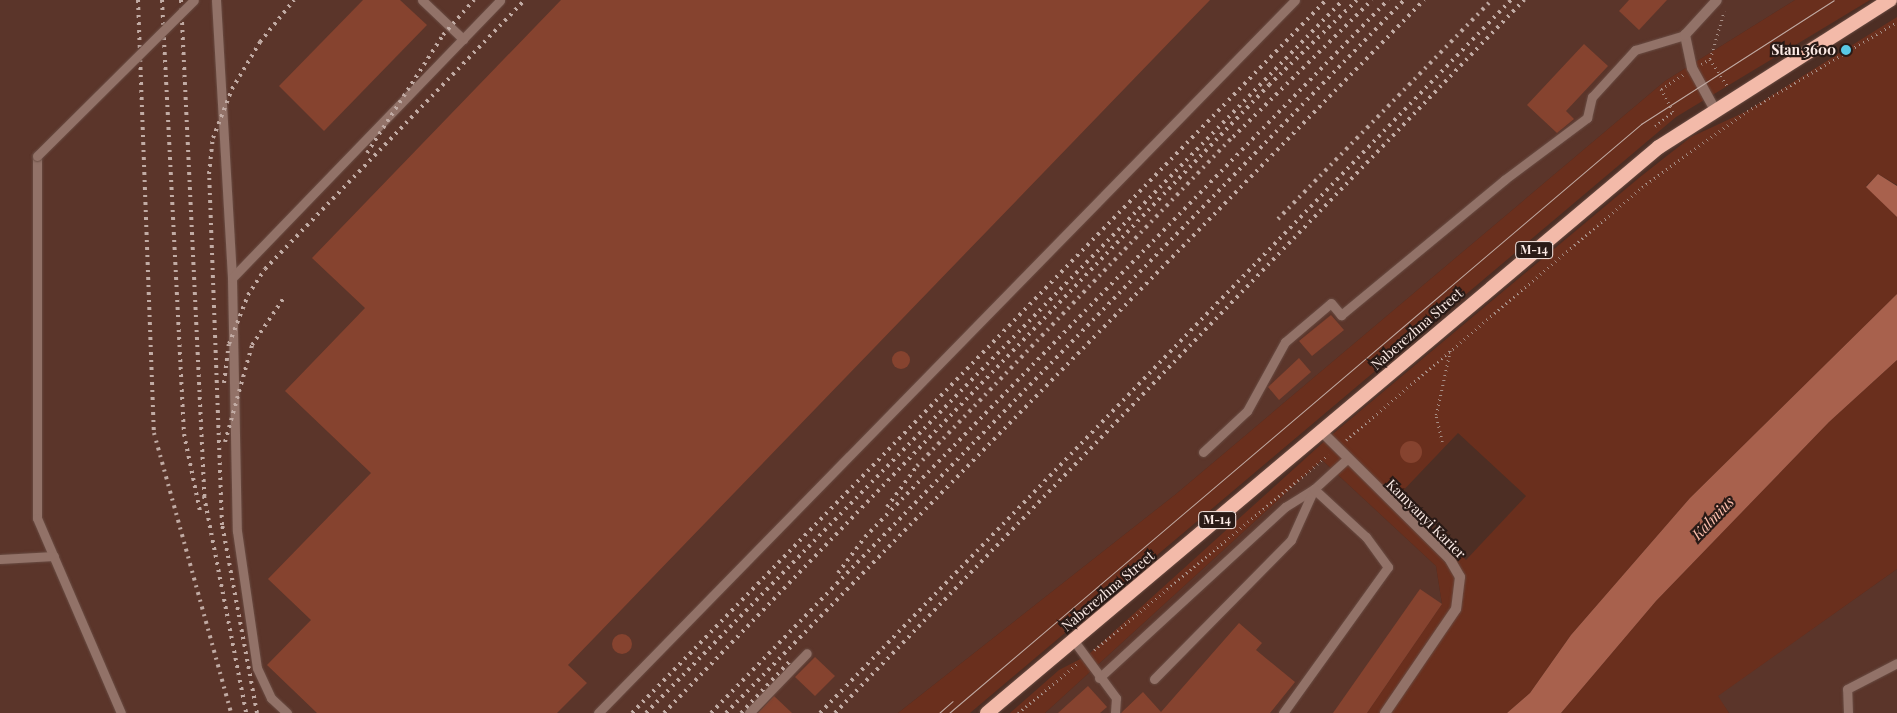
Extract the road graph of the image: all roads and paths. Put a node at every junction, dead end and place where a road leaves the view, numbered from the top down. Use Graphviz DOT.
graph roads {
  1 [pos="194,0"];
  2 [pos="216,0"];
  3 [pos="422,0"];
  4 [pos="500,0"];
  5 [pos="1296,0"];
  6 [pos="1718,0"];
  7 [pos="1890,0"];
  8 [pos="1724,8"];
  9 [pos="1897,22"];
  10 [pos="1685,35"];
  11 [pos="463,39"];
  12 [pos="1710,59"];
  13 [pos="1661,89"];
  14 [pos="1714,108"];
  15 [pos="1655,126"];
  16 [pos="232,278"];
  17 [pos="1450,350"];
  18 [pos="1322,432"];
  19 [pos="1442,442"];
  20 [pos="1337,447"];
  21 [pos="1203,452"];
  22 [pos="1348,458"];
  23 [pos="1314,489"];
  24 [pos="54,556"];
  25 [pos="0,559"];
  26 [pos="1074,641"];
  27 [pos="807,653"];
  28 [pos="1088,655"];
  29 [pos="1897,663"];
  30 [pos="1099,678"];
  31 [pos="1154,679"];
  32 [pos="121,713"];
  33 [pos="287,713"];
  34 [pos="598,713"];
  35 [pos="749,713"];
  36 [pos="987,713"];
  37 [pos="1018,713"];
  38 [pos="1115,713"];
  39 [pos="1283,713"];
  40 [pos="1385,713"];
  41 [pos="1848,713"];
  1 -- 24 [label="lane, bridge"];
  2 -- 16 [label="lane"];
  3 -- 11 [label="lane"];
  4 -- 11 [label="lane"];
  5 -- 34 [label="lane"];
  6 -- 10 [label="street"];
  7 -- 14 [label="highway, Naberezhna Street / М-14"];
  8 -- 12 [label="path"];
  9 -- 17 [label="path"];
  10 -- 14 [label="street"];
  10 -- 21 [label="lane"];
  11 -- 16 [label="lane"];
  13 -- 15 [label="path"];
  14 -- 18 [label="highway, Naberezhna Street / М-14"];
  16 -- 33 [label="lane"];
  17 -- 19 [label="path"];
  17 -- 20 [label="path"];
  18 -- 20 [label="street, Kamyanyi Karier"];
  18 -- 26 [label="highway, Naberezhna Street / М-14"];
  20 -- 22 [label="street, Kamyanyi Karier"];
  20 -- 28 [label="path"];
  22 -- 23 [label="lane"];
  22 -- 40 [label="street, Kamyanyi Karier"];
  23 -- 30 [label="lane"];
  23 -- 31 [label="lane"];
  23 -- 39 [label="lane"];
  24 -- 25 [label="lane"];
  24 -- 32 [label="lane"];
  26 -- 28 [label="lane"];
  26 -- 36 [label="highway, Naberezhna Street / М-14"];
  27 -- 35 [label="lane"];
  28 -- 30 [label="lane"];
  28 -- 37 [label="path"];
  29 -- 41 [label="lane"];
  30 -- 38 [label="lane"];
}
